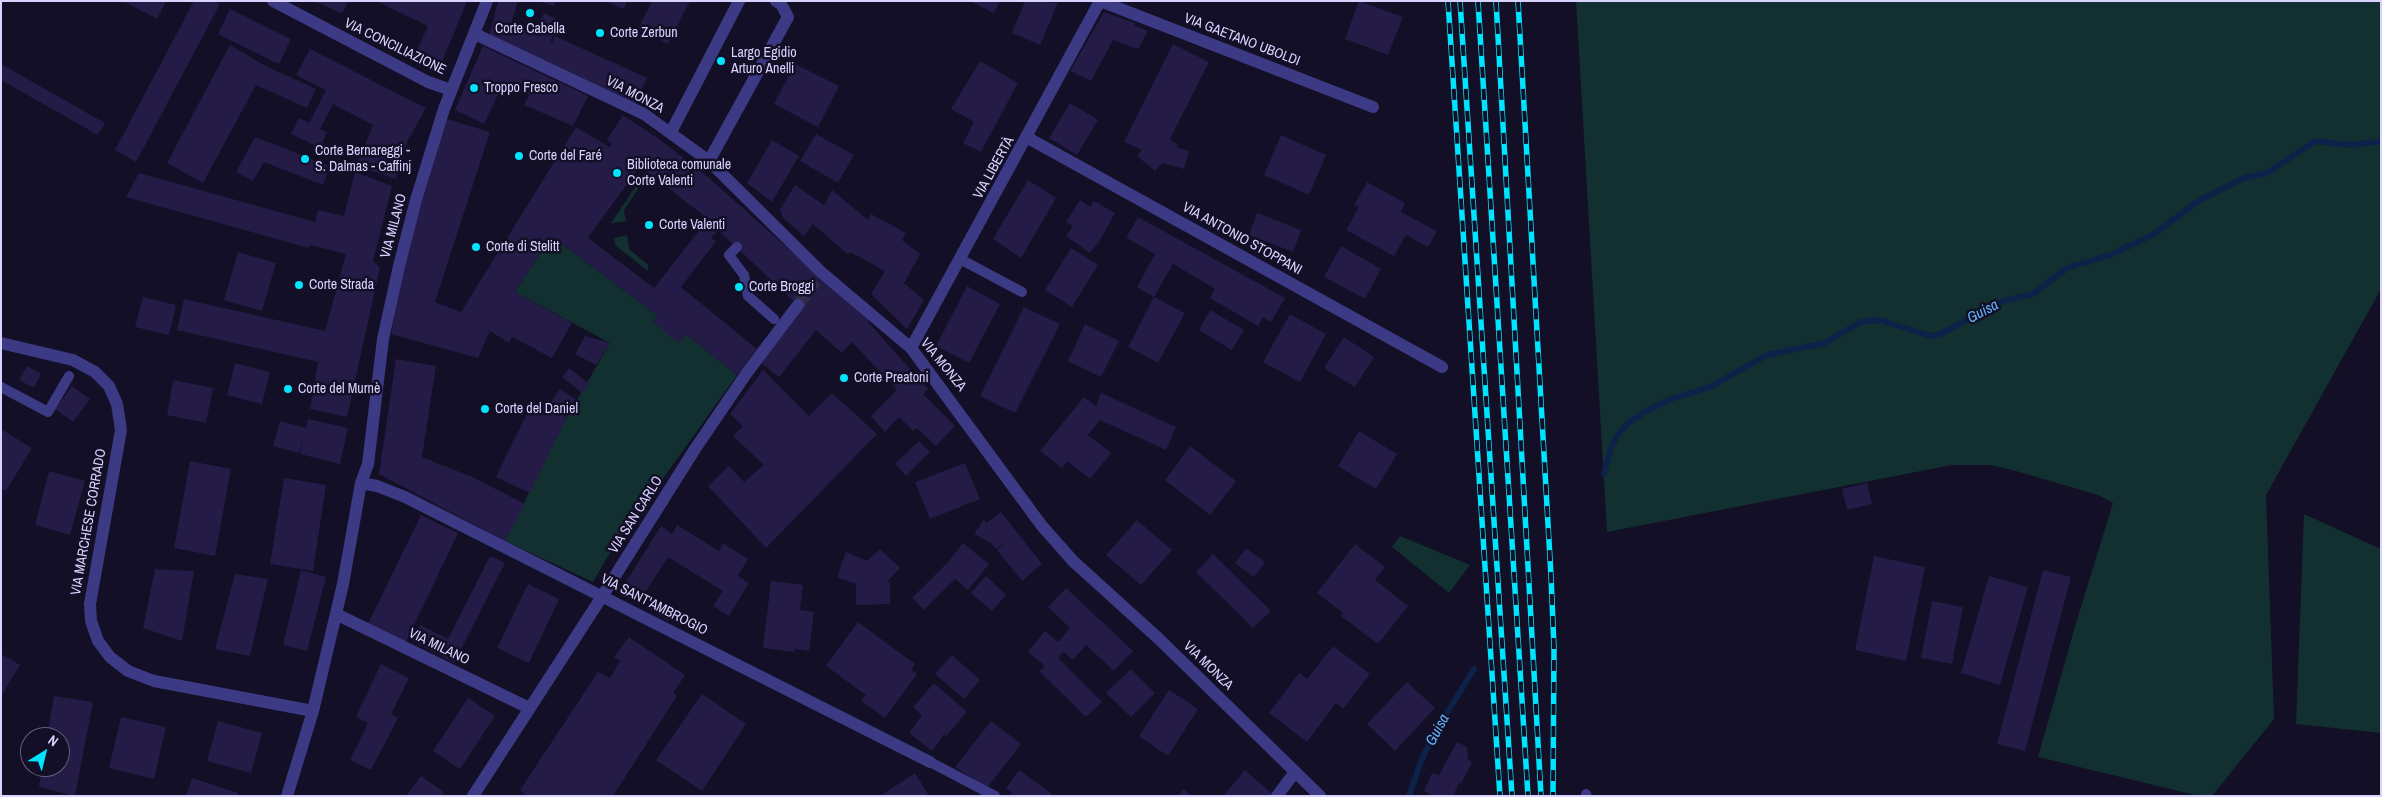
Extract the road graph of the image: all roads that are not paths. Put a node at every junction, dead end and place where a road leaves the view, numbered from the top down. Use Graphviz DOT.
graph roads {
  1 [pos="273,1"];
  2 [pos="487,1"];
  3 [pos="739,1"];
  4 [pos="776,1"];
  5 [pos="1100,1"];
  6 [pos="475,34"];
  7 [pos="451,90"];
  8 [pos="1373,107"];
  9 [pos="671,132"];
  10 [pos="1028,138"];
  11 [pos="709,161"];
  12 [pos="737,247"];
  13 [pos="960,259"];
  14 [pos="1022,292"];
  15 [pos="798,305"];
  16 [pos="774,319"];
  17 [pos="1,343"];
  18 [pos="911,348"];
  19 [pos="1442,367"];
  20 [pos="69,376"];
  21 [pos="2,390"];
  22 [pos="361,483"];
  23 [pos="604,595"];
  24 [pos="336,614"];
  25 [pos="529,708"];
  26 [pos="313,711"];
  27 [pos="930,762"];
  28 [pos="1296,772"];
  29 [pos="287,796"];
  30 [pos="472,796"];
  31 [pos="995,796"];
  32 [pos="1277,796"];
  33 [pos="1320,796"];
  1 -- 7 [label="street, VIA CONCILIAZIONE"];
  2 -- 6 [label="street, VIA MILANO"];
  3 -- 9 [label="street"];
  4 -- 11 [label="street"];
  5 -- 8 [label="street, VIA GAETANO UBOLDI"];
  5 -- 10 [label="street, VIA LIBERTÀ"];
  6 -- 7 [label="street, VIA MILANO"];
  6 -- 9 [label="street, VIA MONZA"];
  7 -- 22 [label="street, VIA MILANO"];
  9 -- 11 [label="street, VIA MONZA"];
  10 -- 13 [label="street, VIA LIBERTÀ"];
  10 -- 19 [label="street, VIA ANTONIO STOPPANI"];
  11 -- 18 [label="street, VIA MONZA"];
  12 -- 16 [label="lane"];
  13 -- 14 [label="lane"];
  13 -- 18 [label="street, VIA LIBERTÀ"];
  15 -- 23 [label="street, VIA SAN CARLO"];
  17 -- 26 [label="street, VIA MARCHESE CORRADO"];
  18 -- 28 [label="street, VIA MONZA"];
  20 -- 21 [label="lane"];
  22 -- 23 [label="street, VIA SANT'AMBROGIO"];
  22 -- 24 [label="street, VIA MILANO"];
  23 -- 25 [label="street, VIA SAN CARLO"];
  23 -- 27 [label="street, VIA SANT'AMBROGIO"];
  24 -- 25 [label="street, VIA MILANO"];
  24 -- 26 [label="street, VIA MILANO"];
  25 -- 30 [label="street, VIA SAN CARLO"];
  26 -- 29 [label="street, VIA MILANO"];
  27 -- 31 [label="lane"];
  28 -- 32 [label="street"];
  28 -- 33 [label="street, VIA MONZA"];
}
